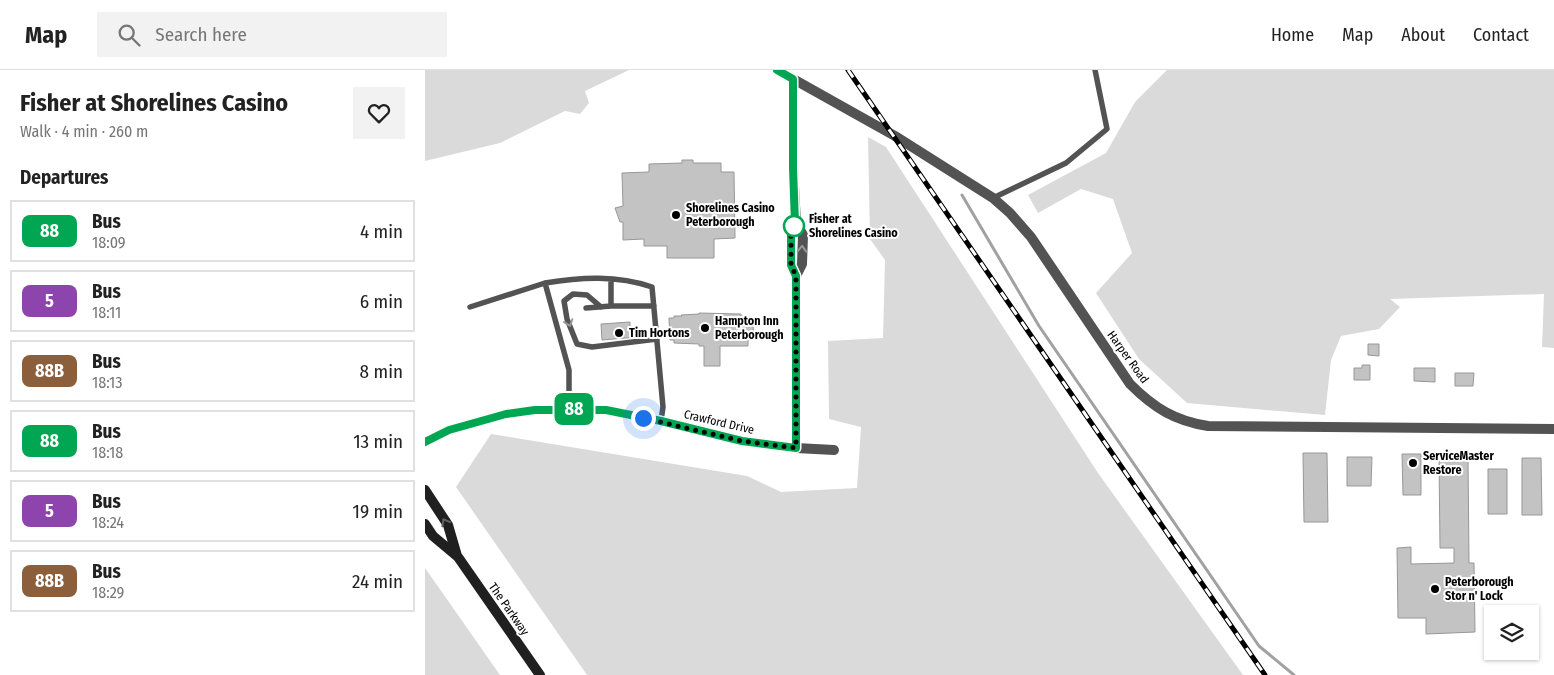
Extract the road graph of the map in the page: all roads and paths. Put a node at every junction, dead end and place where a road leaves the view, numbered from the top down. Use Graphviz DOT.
graph roads {
  1 [pos="777,70"];
  2 [pos="1095,70"];
  3 [pos="793,79"];
  4 [pos="993,198"];
  5 [pos="611,278"];
  6 [pos="545,282"];
  7 [pos="611,306"];
  8 [pos="654,306"];
  9 [pos="470,307"];
  10 [pos="601,307"];
  11 [pos="586,308"];
  12 [pos="657,339"];
  13 [pos="569,409"];
  14 [pos="661,421"];
  15 [pos="1554,429"];
  16 [pos="425,442"];
  17 [pos="796,448"];
  18 [pos="834,450"];
  19 [pos="425,490"];
  20 [pos="425,524"];
  21 [pos="458,557"];
  22 [pos="540,675"];
  1 -- 3 [label="street, Harper Road"];
  2 -- 4 [label="lane"];
  3 -- 4 [label="street, Harper Road"];
  3 -- 17 [label="street"];
  4 -- 15 [label="street, Harper Road"];
  5 -- 6 [label="lane"];
  5 -- 7 [label="lane"];
  5 -- 8 [label="lane"];
  6 -- 9 [label="lane"];
  6 -- 13 [label="lane"];
  7 -- 8 [label="lane"];
  7 -- 10 [label="lane"];
  8 -- 12 [label="lane"];
  10 -- 11 [label="lane"];
  10 -- 12 [label="lane, one-way"];
  12 -- 14 [label="lane"];
  13 -- 14 [label="street, Crawford Drive"];
  13 -- 16 [label="street, Crawford Drive"];
  14 -- 17 [label="street, Crawford Drive"];
  17 -- 18 [label="street, Crawford Drive"];
  21 -- 19 [label="main road, The Parkway, one-way"];
  20 -- 21 [label="main road, The Parkway"];
  21 -- 22 [label="main road, The Parkway"];
}
